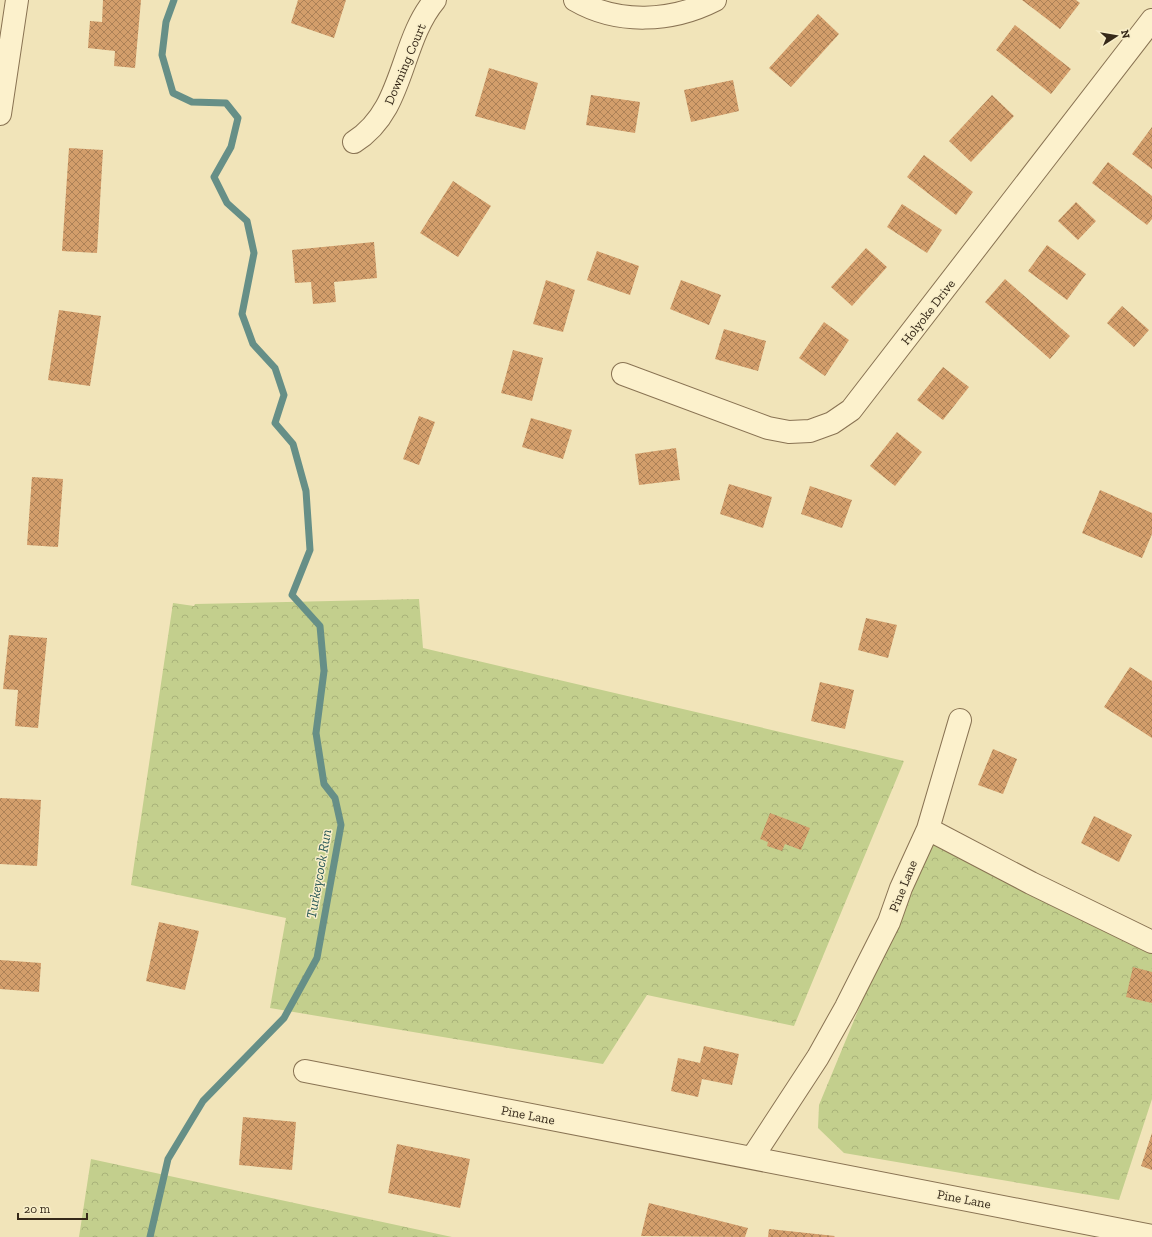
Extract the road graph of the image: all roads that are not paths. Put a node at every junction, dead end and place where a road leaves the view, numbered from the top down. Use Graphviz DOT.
graph roads {
  1 [pos="17,0"];
  2 [pos="435,0"];
  3 [pos="575,0"];
  4 [pos="715,0"];
  5 [pos="1152,20"];
  6 [pos="0,114"];
  7 [pos="354,142"];
  8 [pos="623,374"];
  9 [pos="960,720"];
  10 [pos="928,829"];
  11 [pos="1152,942"];
  12 [pos="305,1072"];
  13 [pos="752,1158"];
  14 [pos="1152,1236"];
  1 -- 6 [label="street"];
  2 -- 7 [label="street, Downing Court"];
  3 -- 4 [label="street"];
  5 -- 8 [label="street, Holyoke Drive"];
  9 -- 10 [label="street, Pine Lane"];
  10 -- 11 [label="street"];
  10 -- 13 [label="street, Pine Lane"];
  12 -- 13 [label="street, Pine Lane"];
  13 -- 14 [label="street, Pine Lane"];
}
